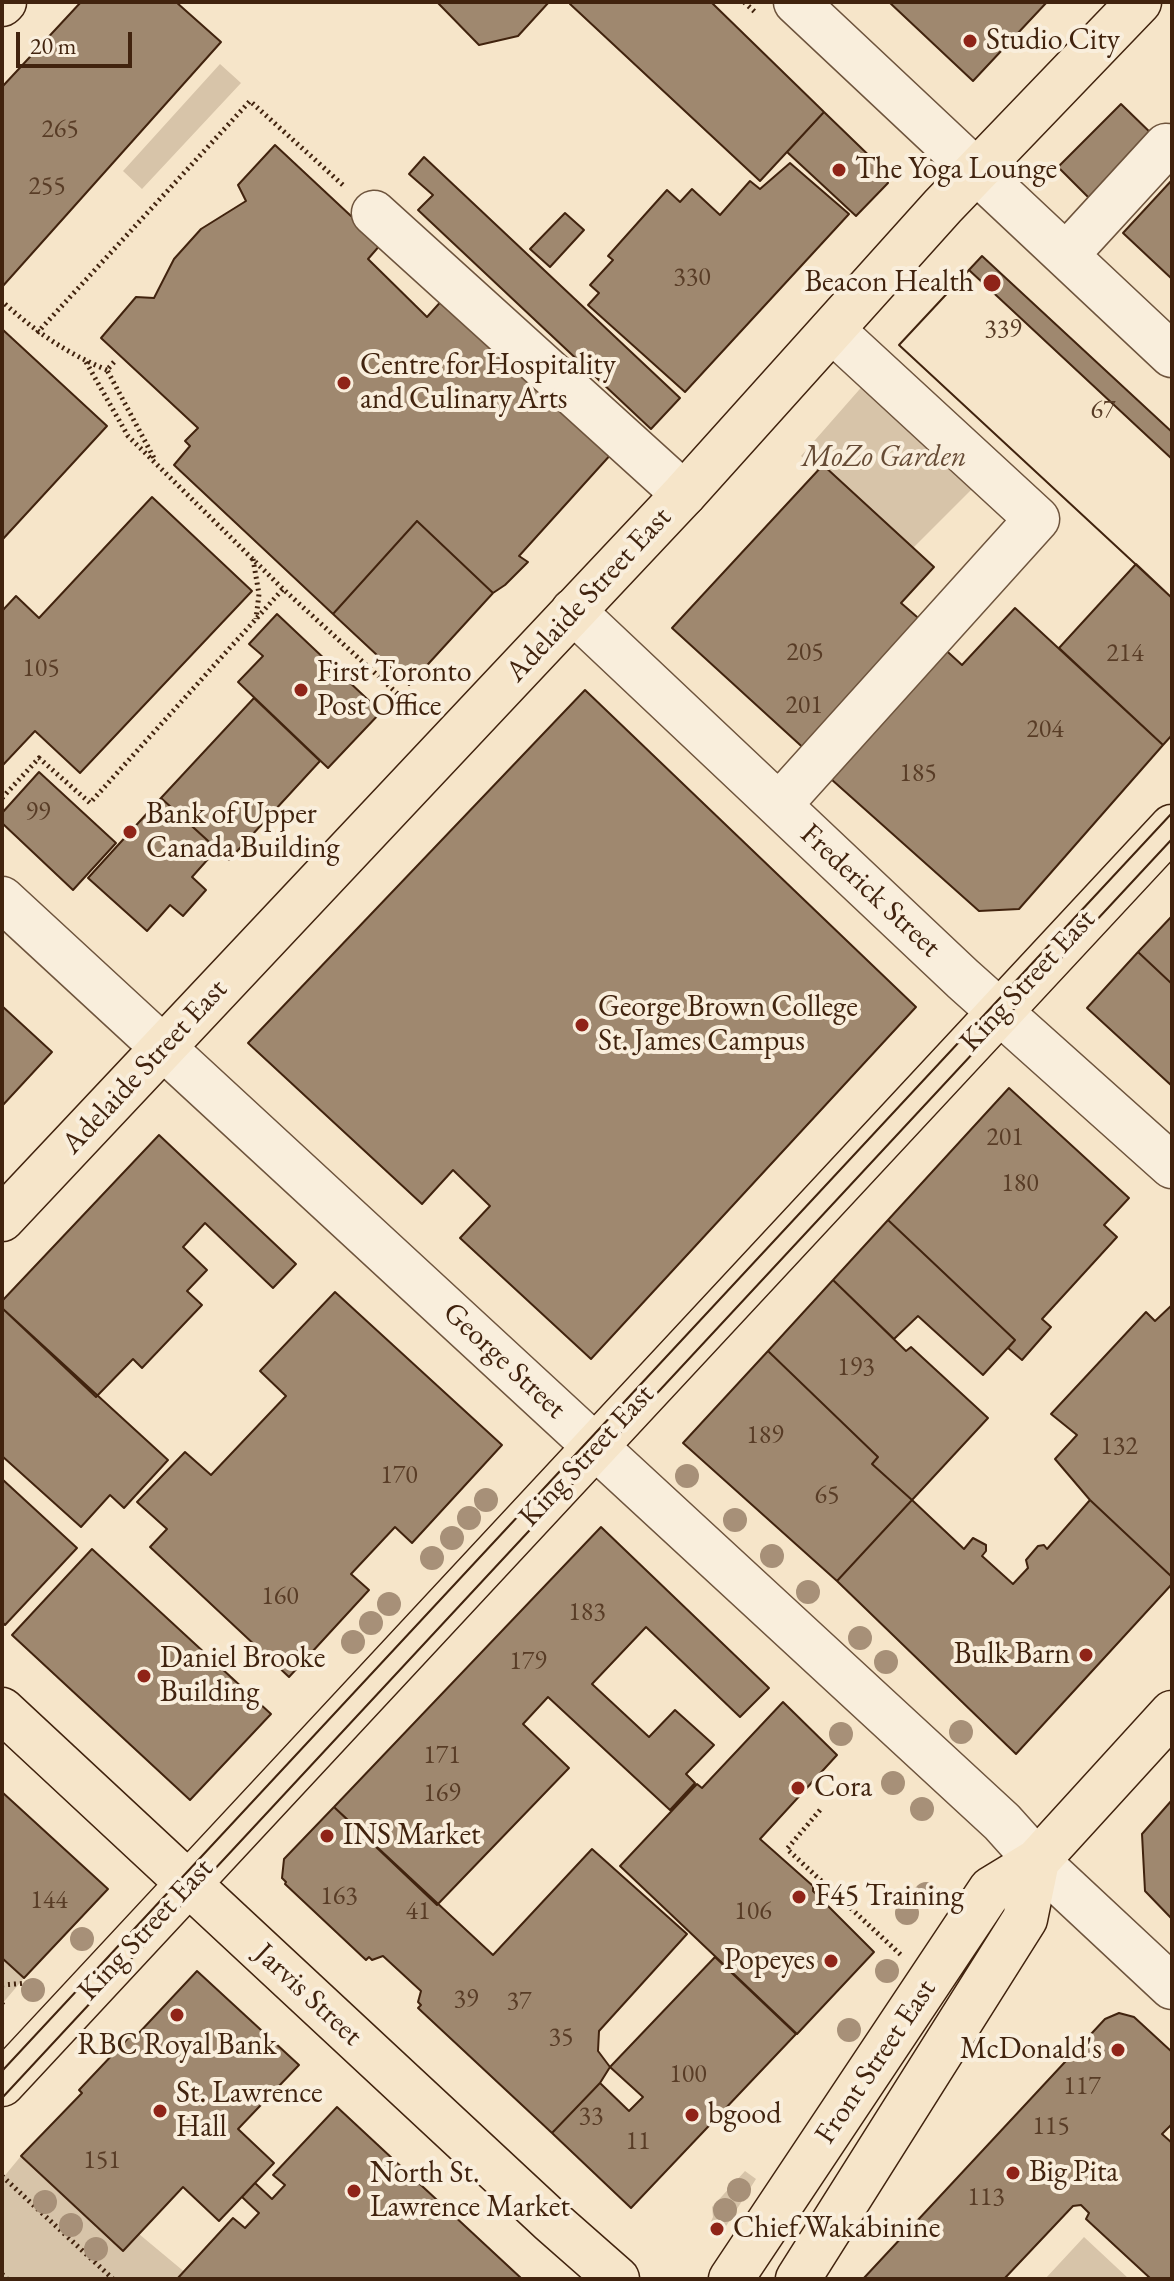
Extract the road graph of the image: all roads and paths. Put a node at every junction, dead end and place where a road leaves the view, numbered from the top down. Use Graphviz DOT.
graph roads {
  1 [pos="796,2"];
  2 [pos="1139,2"];
  3 [pos="1166,146"];
  4 [pos="977,172"];
  5 [pos="374,213"];
  6 [pos="1066,255"];
  7 [pos="5,304"];
  8 [pos="832,330"];
  9 [pos="37,333"];
  10 [pos="1172,355"];
  11 [pos="86,362"];
  12 [pos="114,362"];
  13 [pos="107,370"];
  14 [pos="156,463"];
  15 [pos="684,494"];
  16 [pos="253,559"];
  17 [pos="283,589"];
  18 [pos="573,611"];
  19 [pos="255,620"];
  20 [pos="411,706"];
  21 [pos="2,798"];
  22 [pos="779,805"];
  23 [pos="1172,827"];
  24 [pos="2,899"];
  25 [pos="1000,1012"];
  26 [pos="163,1047"];
  27 [pos="1172,1166"];
  28 [pos="3,1219"];
  29 [pos="596,1446"];
  30 [pos="2,1710"];
  31 [pos="1172,1713"];
  32 [pos="820,1810"];
  33 [pos="1037,1861"];
  34 [pos="188,1885"];
  35 [pos="902,1956"];
  36 [pos="28,1983"];
  37 [pos="2,1985"];
  38 [pos="1172,1987"];
  39 [pos="2,2084"];
  40 [pos="2,2176"];
  41 [pos="2,2274"];
  42 [pos="7,2279"];
  43 [pos="113,2279"];
  44 [pos="617,2279"];
  45 [pos="731,2279"];
  46 [pos="798,2279"];
  1 -- 4 [label="street"];
  2 -- 4 [label="main road, Adelaide Street East"];
  3 -- 6 [label="street"];
  4 -- 6 [label="street"];
  4 -- 8 [label="main road, Adelaide Street East"];
  5 -- 9 [label="path"];
  5 -- 15 [label="street"];
  6 -- 10 [label="street"];
  7 -- 9 [label="path"];
  8 -- 15 [label="main road, Adelaide Street East"];
  8 -- 22 [label="street"];
  9 -- 11 [label="path"];
  11 -- 13 [label="path"];
  11 -- 14 [label="path"];
  12 -- 13 [label="path"];
  13 -- 14 [label="path"];
  14 -- 16 [label="path"];
  15 -- 18 [label="main road, Adelaide Street East"];
  16 -- 17 [label="path"];
  16 -- 19 [label="path"];
  17 -- 19 [label="path"];
  17 -- 20 [label="path"];
  18 -- 22 [label="street, Frederick Street"];
  18 -- 26 [label="main road, Adelaide Street East"];
  19 -- 21 [label="path"];
  22 -- 25 [label="street, Frederick Street"];
  23 -- 25 [label="main road, King Street East"];
  24 -- 26 [label="street, George Street"];
  25 -- 27 [label="street, Frederick Street"];
  25 -- 29 [label="main road, King Street East"];
  26 -- 28 [label="main road, Adelaide Street East"];
  26 -- 29 [label="street, George Street"];
  29 -- 33 [label="street, George Street"];
  29 -- 34 [label="main road, King Street East"];
  30 -- 34 [label="main road, Jarvis Street"];
  31 -- 33 [label="main road, Front Street East"];
  32 -- 35 [label="path"];
  33 -- 38 [label="street, George Street"];
  33 -- 45 [label="main road, Front Street East"];
  33 -- 46 [label="main road, Front Street East"];
  34 -- 39 [label="main road, King Street East"];
  34 -- 44 [label="main road, Jarvis Street"];
  36 -- 37 [label="path"];
  40 -- 43 [label="path"];
  41 -- 42 [label="path"];
}
